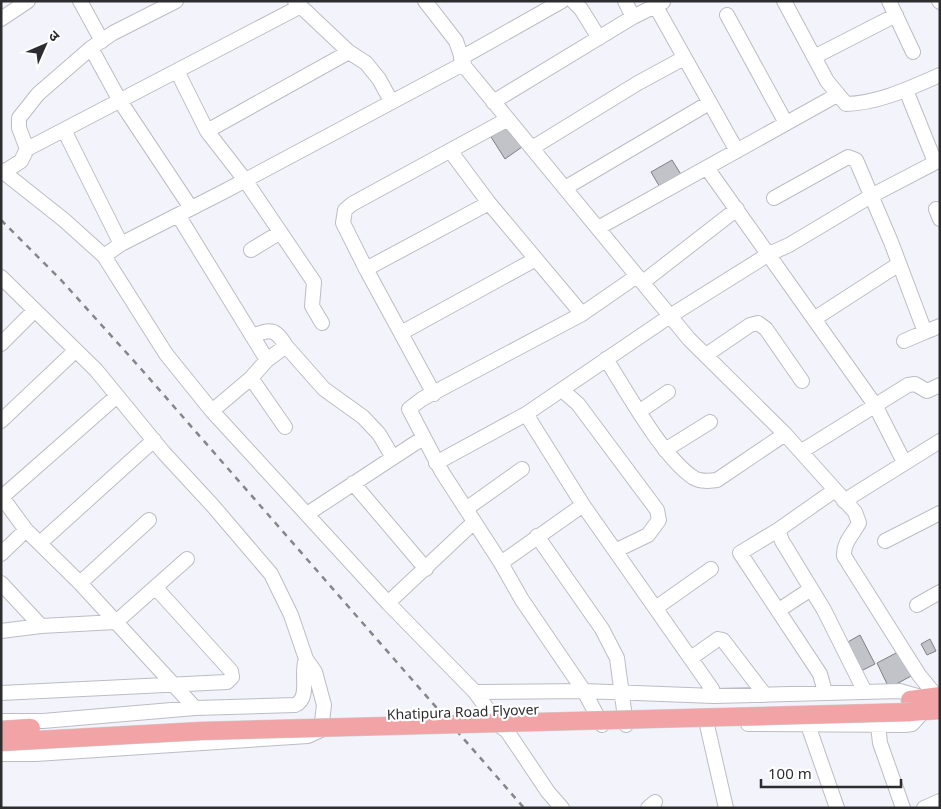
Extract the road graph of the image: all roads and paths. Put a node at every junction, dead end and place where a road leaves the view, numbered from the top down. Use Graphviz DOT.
graph roads {
  1 [pos="28,1"];
  2 [pos="80,1"];
  3 [pos="176,1"];
  4 [pos="425,1"];
  5 [pos="562,1"];
  6 [pos="574,1"];
  7 [pos="625,1"];
  8 [pos="889,1"];
  9 [pos="659,3"];
  10 [pos="790,3"];
  11 [pos="298,4"];
  12 [pos="727,15"];
  13 [pos="896,15"];
  14 [pos="633,17"];
  15 [pos="1,19"];
  16 [pos="599,38"];
  17 [pos="96,44"];
  18 [pos="349,52"];
  19 [pos="913,52"];
  20 [pos="814,57"];
  21 [pos="684,58"];
  22 [pos="462,61"];
  23 [pos="177,71"];
  24 [pos="940,75"];
  25 [pos="906,90"];
  26 [pos="837,95"];
  27 [pos="120,101"];
  28 [pos="390,101"];
  29 [pos="494,102"];
  30 [pos="709,103"];
  31 [pos="508,119"];
  32 [pos="786,123"];
  33 [pos="64,130"];
  34 [pos="207,131"];
  35 [pos="532,148"];
  36 [pos="27,150"];
  37 [pos="737,151"];
  38 [pos="451,152"];
  39 [pos="937,161"];
  40 [pos="707,168"];
  41 [pos="2,171"];
  42 [pos="245,180"];
  43 [pos="565,188"];
  44 [pos="871,196"];
  45 [pos="774,198"];
  46 [pos="489,203"];
  47 [pos="191,208"];
  48 [pos="737,209"];
  49 [pos="178,215"];
  50 [pos="598,228"];
  51 [pos="279,233"];
  52 [pos="121,244"];
  53 [pos="251,250"];
  54 [pos="769,254"];
  55 [pos="104,256"];
  56 [pos="536,259"];
  57 [pos="899,264"];
  58 [pos="366,269"];
  59 [pos="1,277"];
  60 [pos="640,279"];
  61 [pos="34,312"];
  62 [pos="582,314"];
  63 [pos="670,316"];
  64 [pos="814,320"];
  65 [pos="322,323"];
  66 [pos="940,326"];
  67 [pos="925,332"];
  68 [pos="401,333"];
  69 [pos="252,336"];
  70 [pos="904,341"];
  71 [pos="1,344"];
  72 [pos="286,346"];
  73 [pos="75,351"];
  74 [pos="706,355"];
  75 [pos="606,359"];
  76 [pos="267,360"];
  77 [pos="251,378"];
  78 [pos="802,381"];
  79 [pos="940,384"];
  80 [pos="562,390"];
  81 [pos="668,392"];
  82 [pos="434,394"];
  83 [pos="117,396"];
  84 [pos="875,405"];
  85 [pos="212,411"];
  86 [pos="640,411"];
  87 [pos="526,414"];
  88 [pos="1,421"];
  89 [pos="710,422"];
  90 [pos="285,427"];
  91 [pos="785,434"];
  92 [pos="423,438"];
  93 [pos="154,440"];
  94 [pos="940,441"];
  95 [pos="665,450"];
  96 [pos="802,452"];
  97 [pos="392,456"];
  98 [pos="904,462"];
  99 [pos="436,463"];
  100 [pos="522,470"];
  101 [pos="353,483"];
  102 [pos="835,490"];
  103 [pos="2,497"];
  104 [pos="844,501"];
  105 [pos="583,505"];
  106 [pos="466,509"];
  107 [pos="940,513"];
  108 [pos="307,514"];
  109 [pos="149,520"];
  110 [pos="474,522"];
  111 [pos="26,530"];
  112 [pos="778,530"];
  113 [pos="537,536"];
  114 [pos="885,541"];
  115 [pos="40,543"];
  116 [pos="617,550"];
  117 [pos="1,554"];
  118 [pos="187,559"];
  119 [pos="501,563"];
  120 [pos="426,568"];
  121 [pos="711,569"];
  122 [pos="1,583"];
  123 [pos="80,584"];
  124 [pos="156,588"];
  125 [pos="811,590"];
  126 [pos="940,592"];
  127 [pos="388,603"];
  128 [pos="917,605"];
  129 [pos="657,607"];
  130 [pos="778,610"];
  131 [pos="116,622"];
  132 [pos="41,626"];
  133 [pos="1,631"];
  134 [pos="691,658"];
  135 [pos="306,659"];
  136 [pos="174,685"];
  137 [pos="584,691"];
  138 [pos="475,692"];
  139 [pos="825,692"];
  140 [pos="865,692"];
  141 [pos="1,693"];
  142 [pos="623,694"];
  143 [pos="764,695"];
  144 [pos="714,696"];
  145 [pos="927,703"];
  146 [pos="195,708"];
  147 [pos="1,720"];
  148 [pos="602,725"];
  149 [pos="626,725"];
  150 [pos="707,725"];
  151 [pos="808,725"];
  152 [pos="878,725"];
  153 [pos="1,730"];
  154 [pos="507,731"];
  155 [pos="1,742"];
  156 [pos="1,754"];
  157 [pos="940,801"];
  158 [pos="562,808"];
  159 [pos="726,808"];
  160 [pos="837,808"];
  161 [pos="903,808"];
  162 [pos="924,808"];
  1 -- 15 [label="street"];
  2 -- 17 [label="street"];
  3 -- 17 [label="street"];
  4 -- 22 [label="street"];
  5 -- 22 [label="street"];
  6 -- 16 [label="street"];
  7 -- 14 [label="street"];
  8 -- 13 [label="street"];
  9 -- 14 [label="street"];
  9 -- 21 [label="street"];
  10 -- 20 [label="street"];
  11 -- 18 [label="street"];
  11 -- 23 [label="street"];
  12 -- 32 [label="street"];
  13 -- 19 [label="street"];
  13 -- 20 [label="street"];
  14 -- 16 [label="street"];
  16 -- 29 [label="street"];
  17 -- 27 [label="street"];
  17 -- 36 [label="street"];
  18 -- 28 [label="street"];
  18 -- 34 [label="street"];
  20 -- 26 [label="street"];
  21 -- 30 [label="street"];
  21 -- 35 [label="street"];
  22 -- 28 [label="street"];
  22 -- 29 [label="street"];
  23 -- 27 [label="street"];
  23 -- 34 [label="street"];
  24 -- 25 [label="street"];
  25 -- 26 [label="street"];
  25 -- 39 [label="street"];
  26 -- 32 [label="street"];
  27 -- 33 [label="street"];
  27 -- 47 [label="street"];
  28 -- 42 [label="street"];
  29 -- 31 [label="street"];
  30 -- 37 [label="street"];
  30 -- 43 [label="street"];
  31 -- 35 [label="street"];
  31 -- 38 [label="street"];
  32 -- 37 [label="street"];
  33 -- 36 [label="street"];
  33 -- 52 [label="street"];
  34 -- 42 [label="street"];
  35 -- 43 [label="street"];
  36 -- 41 [label="street"];
  37 -- 40 [label="street"];
  38 -- 46 [label="street"];
  38 -- 58 [label="street"];
  39 -- 44 [label="street"];
  40 -- 48 [label="street"];
  40 -- 50 [label="street"];
  41 -- 55 [label="street"];
  42 -- 47 [label="street"];
  42 -- 51 [label="street"];
  43 -- 50 [label="street"];
  44 -- 45 [label="street"];
  44 -- 54 [label="street"];
  44 -- 57 [label="street"];
  46 -- 56 [label="street"];
  46 -- 58 [label="street"];
  47 -- 49 [label="street"];
  48 -- 54 [label="street"];
  48 -- 60 [label="street"];
  49 -- 52 [label="street"];
  49 -- 69 [label="street"];
  50 -- 60 [label="street"];
  51 -- 53 [label="street"];
  51 -- 65 [label="street"];
  52 -- 55 [label="street"];
  54 -- 63 [label="street"];
  54 -- 64 [label="street"];
  55 -- 85 [label="street"];
  56 -- 62 [label="street"];
  56 -- 68 [label="street"];
  57 -- 64 [label="street"];
  57 -- 67 [label="street"];
  58 -- 68 [label="street"];
  59 -- 61 [label="street"];
  60 -- 62 [label="street"];
  60 -- 63 [label="street"];
  61 -- 71 [label="street"];
  61 -- 73 [label="street"];
  62 -- 82 [label="street"];
  63 -- 74 [label="street"];
  63 -- 75 [label="street"];
  64 -- 84 [label="street"];
  66 -- 67 [label="street"];
  67 -- 70 [label="street"];
  68 -- 82 [label="street"];
  69 -- 72 [label="street"];
  69 -- 76 [label="street"];
  72 -- 76 [label="street"];
  72 -- 97 [label="street"];
  73 -- 83 [label="street"];
  73 -- 88 [label="street"];
  74 -- 78 [label="street"];
  74 -- 91 [label="street"];
  75 -- 80 [label="street"];
  75 -- 86 [label="street"];
  76 -- 77 [label="street"];
  77 -- 85 [label="street"];
  77 -- 90 [label="street"];
  79 -- 84 [label="street"];
  80 -- 87 [label="street"];
  80 -- 116 [label="street"];
  81 -- 86 [label="street"];
  82 -- 92 [label="street"];
  83 -- 93 [label="street"];
  83 -- 103 [label="street"];
  84 -- 96 [label="street"];
  84 -- 98 [label="street"];
  85 -- 108 [label="street"];
  86 -- 95 [label="street"];
  87 -- 99 [label="street"];
  87 -- 105 [label="street"];
  89 -- 95 [label="street"];
  91 -- 95 [label="street"];
  91 -- 96 [label="street"];
  92 -- 97 [label="street"];
  92 -- 99 [label="street"];
  93 -- 115 [label="street"];
  93 -- 135 [label="street"];
  94 -- 98 [label="street"];
  96 -- 102 [label="street"];
  97 -- 101 [label="street"];
  98 -- 104 [label="street"];
  99 -- 106 [label="street"];
  100 -- 106 [label="street"];
  101 -- 108 [label="street"];
  101 -- 120 [label="street"];
  102 -- 104 [label="street"];
  102 -- 112 [label="street"];
  103 -- 111 [label="street"];
  104 -- 145 [label="street"];
  105 -- 113 [label="street"];
  105 -- 116 [label="street"];
  106 -- 110 [label="street"];
  107 -- 114 [label="street"];
  108 -- 127 [label="street"];
  109 -- 123 [label="street"];
  110 -- 119 [label="street"];
  110 -- 120 [label="street"];
  111 -- 115 [label="street"];
  111 -- 117 [label="street"];
  112 -- 125 [label="street"];
  112 -- 130 [label="street"];
  113 -- 119 [label="street"];
  113 -- 142 [label="street"];
  115 -- 123 [label="street"];
  116 -- 129 [label="street"];
  118 -- 124 [label="street"];
  119 -- 137 [label="street"];
  120 -- 127 [label="street"];
  121 -- 129 [label="street"];
  122 -- 132 [label="street"];
  123 -- 131 [label="street"];
  124 -- 131 [label="street"];
  124 -- 136 [label="street"];
  125 -- 130 [label="street"];
  125 -- 140 [label="street"];
  126 -- 128 [label="street"];
  127 -- 138 [label="street"];
  129 -- 134 [label="street"];
  130 -- 139 [label="street"];
  131 -- 132 [label="street"];
  131 -- 136 [label="street"];
  132 -- 133 [label="street"];
  134 -- 143 [label="street"];
  134 -- 144 [label="street"];
  135 -- 146 [label="street"];
  135 -- 156 [label="street"];
  136 -- 141 [label="street"];
  136 -- 146 [label="street"];
  137 -- 138 [label="street"];
  137 -- 142 [label="street"];
  137 -- 148 [label="street"];
  138 -- 154 [label="street"];
  139 -- 140 [label="street"];
  139 -- 143 [label="street"];
  140 -- 145 [label="street"];
  142 -- 144 [label="street"];
  142 -- 149 [label="street"];
  143 -- 144 [label="street"];
  145 -- 152 [label="street"];
  145 -- 153 [label="main road, Khatipura Road Flyover, bridge"];
  145 -- 155 [label="main road, Khatipura Road Flyover, bridge"];
  146 -- 147 [label="street"];
  148 -- 149 [label="street"];
  148 -- 154 [label="street"];
  149 -- 150 [label="street"];
  150 -- 151 [label="street"];
  150 -- 159 [label="street"];
  151 -- 152 [label="street"];
  151 -- 160 [label="street"];
  152 -- 161 [label="street"];
  154 -- 158 [label="street"];
  157 -- 162 [label="street"];
}
